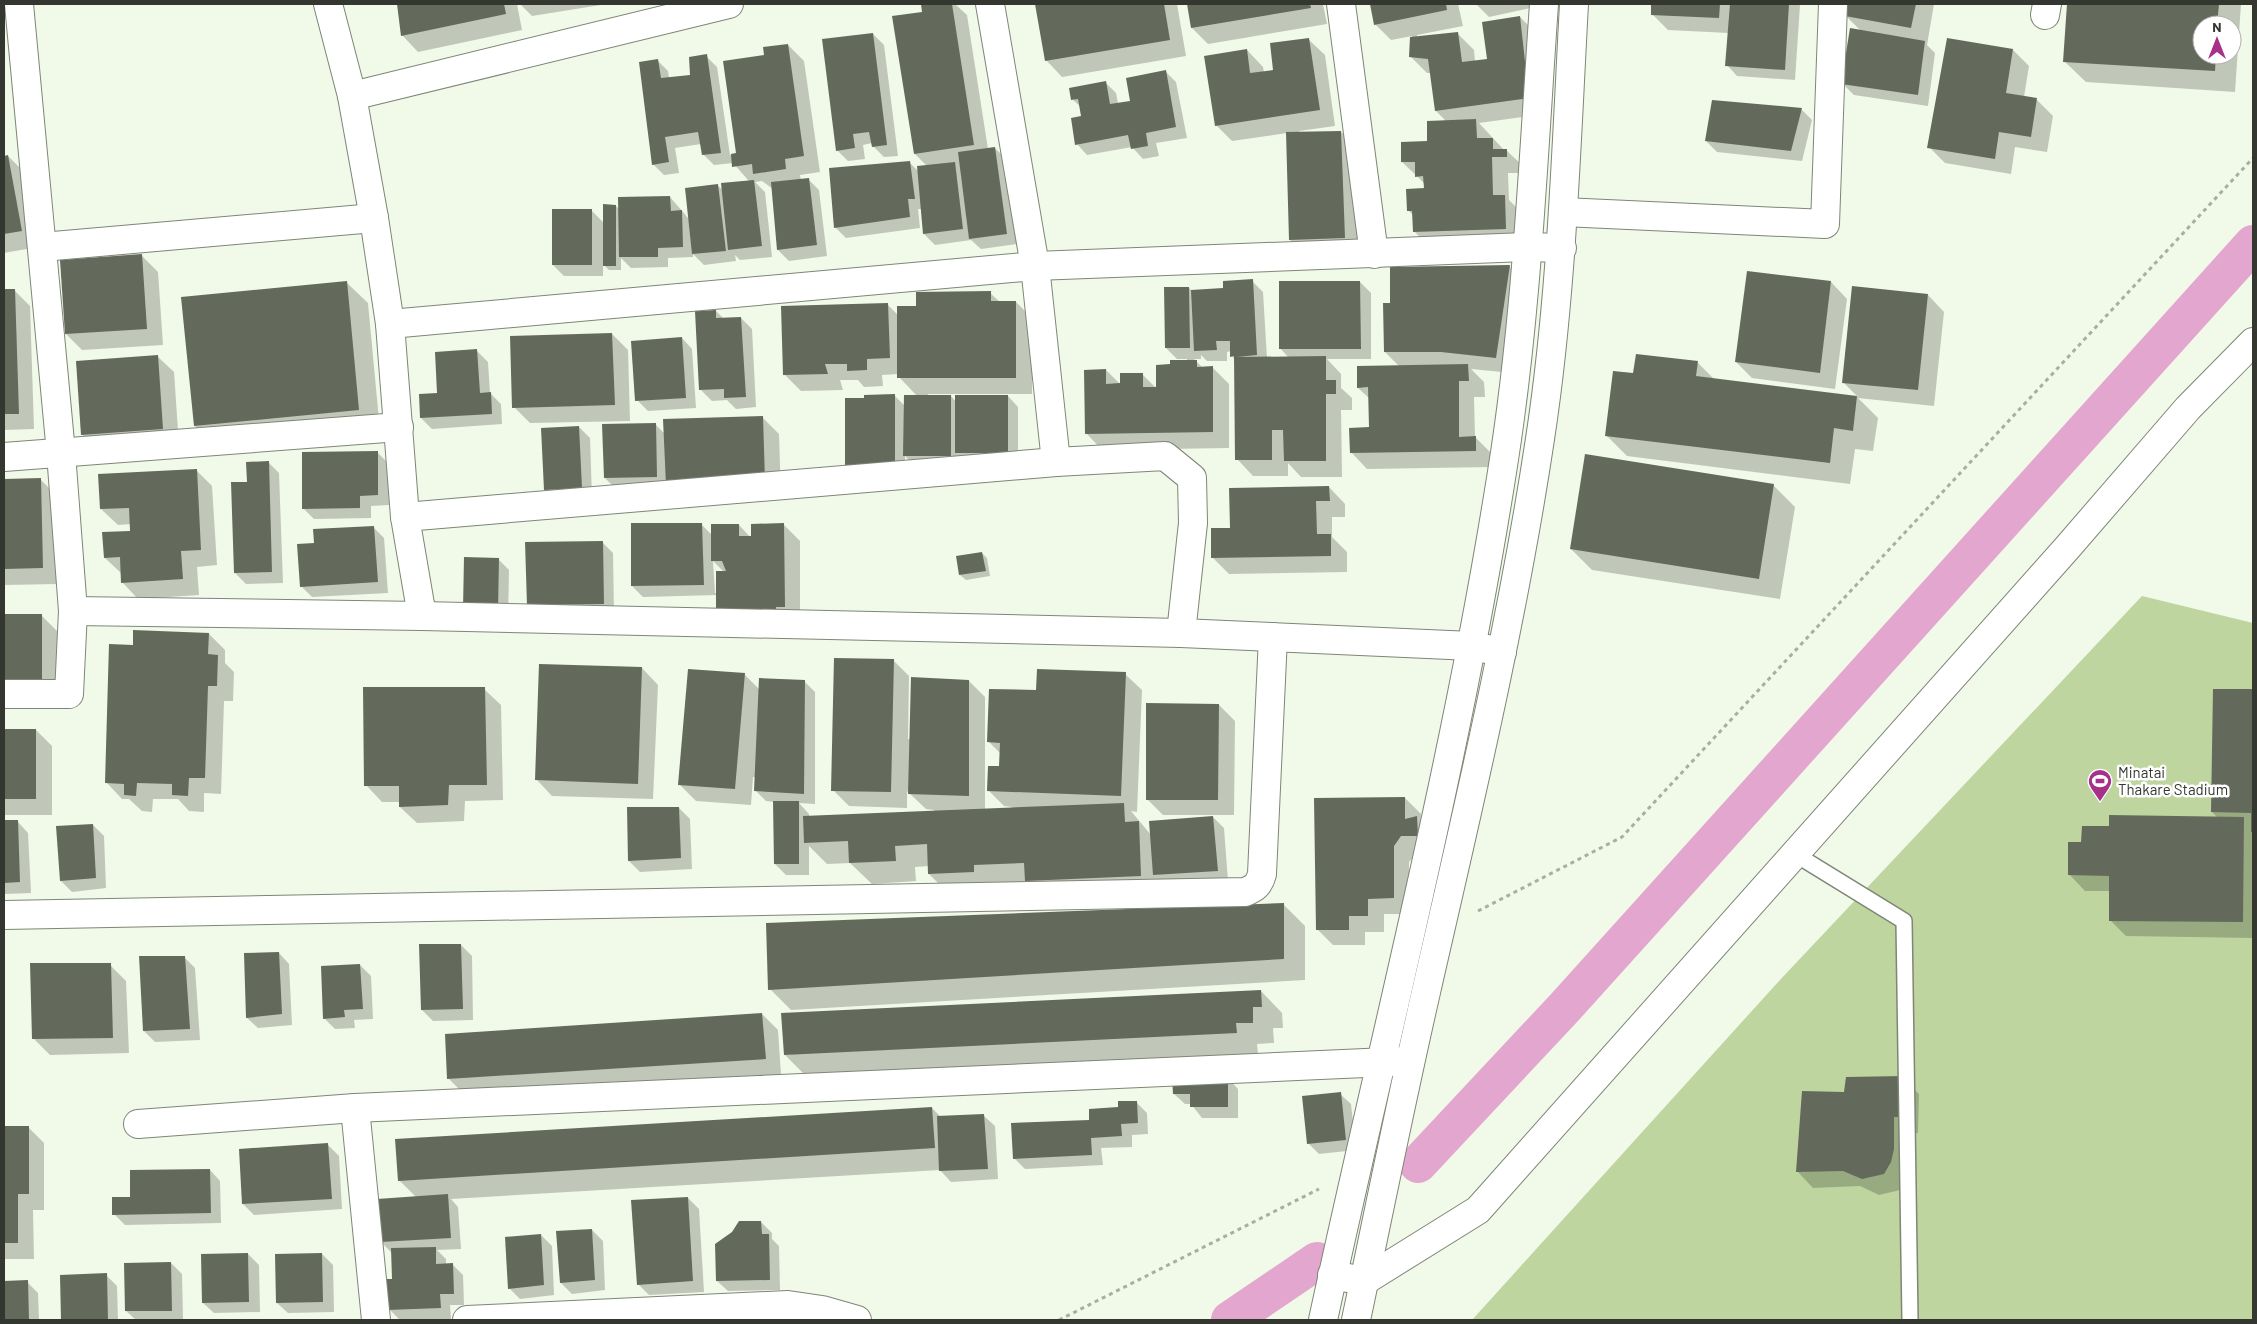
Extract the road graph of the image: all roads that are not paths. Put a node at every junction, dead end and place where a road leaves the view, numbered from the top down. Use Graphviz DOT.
graph roads {
  1 [pos="14,4"];
  2 [pos="19,4"];
  3 [pos="328,4"];
  4 [pos="729,4"];
  5 [pos="990,4"];
  6 [pos="1341,4"];
  7 [pos="1544,4"];
  8 [pos="1574,4"];
  9 [pos="1833,4"];
  10 [pos="4,6"];
  11 [pos="636,15"];
  12 [pos="352,96"];
  13 [pos="1563,212"];
  14 [pos="374,218"];
  15 [pos="42,247"];
  16 [pos="1528,247"];
  17 [pos="1562,248"];
  18 [pos="1374,254"];
  19 [pos="1035,266"];
  20 [pos="390,324"];
  21 [pos="2253,342"];
  22 [pos="399,427"];
  23 [pos="61,453"];
  24 [pos="4,457"];
  25 [pos="1056,462"];
  26 [pos="405,517"];
  27 [pos="73,611"];
  28 [pos="422,616"];
  29 [pos="1182,633"];
  30 [pos="1274,638"];
  31 [pos="1472,646"];
  32 [pos="1502,652"];
  33 [pos="4,694"];
  34 [pos="1795,854"];
  35 [pos="4,915"];
  36 [pos="1410,1061"];
  37 [pos="1382,1063"];
  38 [pos="355,1108"];
  39 [pos="138,1124"];
  40 [pos="1388,1165"];
  41 [pos="1355,1171"];
  42 [pos="1332,1275"];
  43 [pos="1364,1281"];
  44 [pos="376,1320"];
  45 [pos="467,1320"];
  46 [pos="857,1320"];
  47 [pos="1323,1320"];
  48 [pos="1356,1320"];
  49 [pos="1910,1320"];
  1 -- 10 [label="street"];
  2 -- 15 [label="street"];
  3 -- 12 [label="street"];
  4 -- 11 [label="street"];
  5 -- 19 [label="street"];
  6 -- 18 [label="street"];
  7 -- 16 [label="street"];
  8 -- 13 [label="street"];
  9 -- 13 [label="street"];
  11 -- 12 [label="street"];
  12 -- 14 [label="street"];
  13 -- 17 [label="street"];
  14 -- 15 [label="street"];
  14 -- 20 [label="street"];
  15 -- 23 [label="street"];
  16 -- 17 [label="street"];
  16 -- 18 [label="street"];
  16 -- 31 [label="street"];
  17 -- 32 [label="street"];
  18 -- 19 [label="street"];
  19 -- 20 [label="street"];
  19 -- 25 [label="street"];
  20 -- 22 [label="street"];
  21 -- 34 [label="street"];
  22 -- 23 [label="street"];
  22 -- 26 [label="street"];
  23 -- 24 [label="street"];
  23 -- 27 [label="street"];
  25 -- 26 [label="street"];
  25 -- 29 [label="street"];
  26 -- 28 [label="street"];
  27 -- 28 [label="street"];
  27 -- 33 [label="street"];
  28 -- 29 [label="street"];
  29 -- 30 [label="street"];
  30 -- 31 [label="street"];
  30 -- 35 [label="street"];
  31 -- 32 [label="street"];
  31 -- 37 [label="street"];
  32 -- 36 [label="street"];
  34 -- 43 [label="street"];
  34 -- 49 [label="lane"];
  36 -- 37 [label="street"];
  36 -- 40 [label="street"];
  37 -- 38 [label="street"];
  37 -- 41 [label="street"];
  38 -- 39 [label="street"];
  38 -- 44 [label="street"];
  40 -- 41 [label="street"];
  40 -- 43 [label="street"];
  41 -- 42 [label="street"];
  42 -- 43 [label="street"];
  42 -- 47 [label="street"];
  43 -- 48 [label="street"];
  45 -- 46 [label="street"];
}
